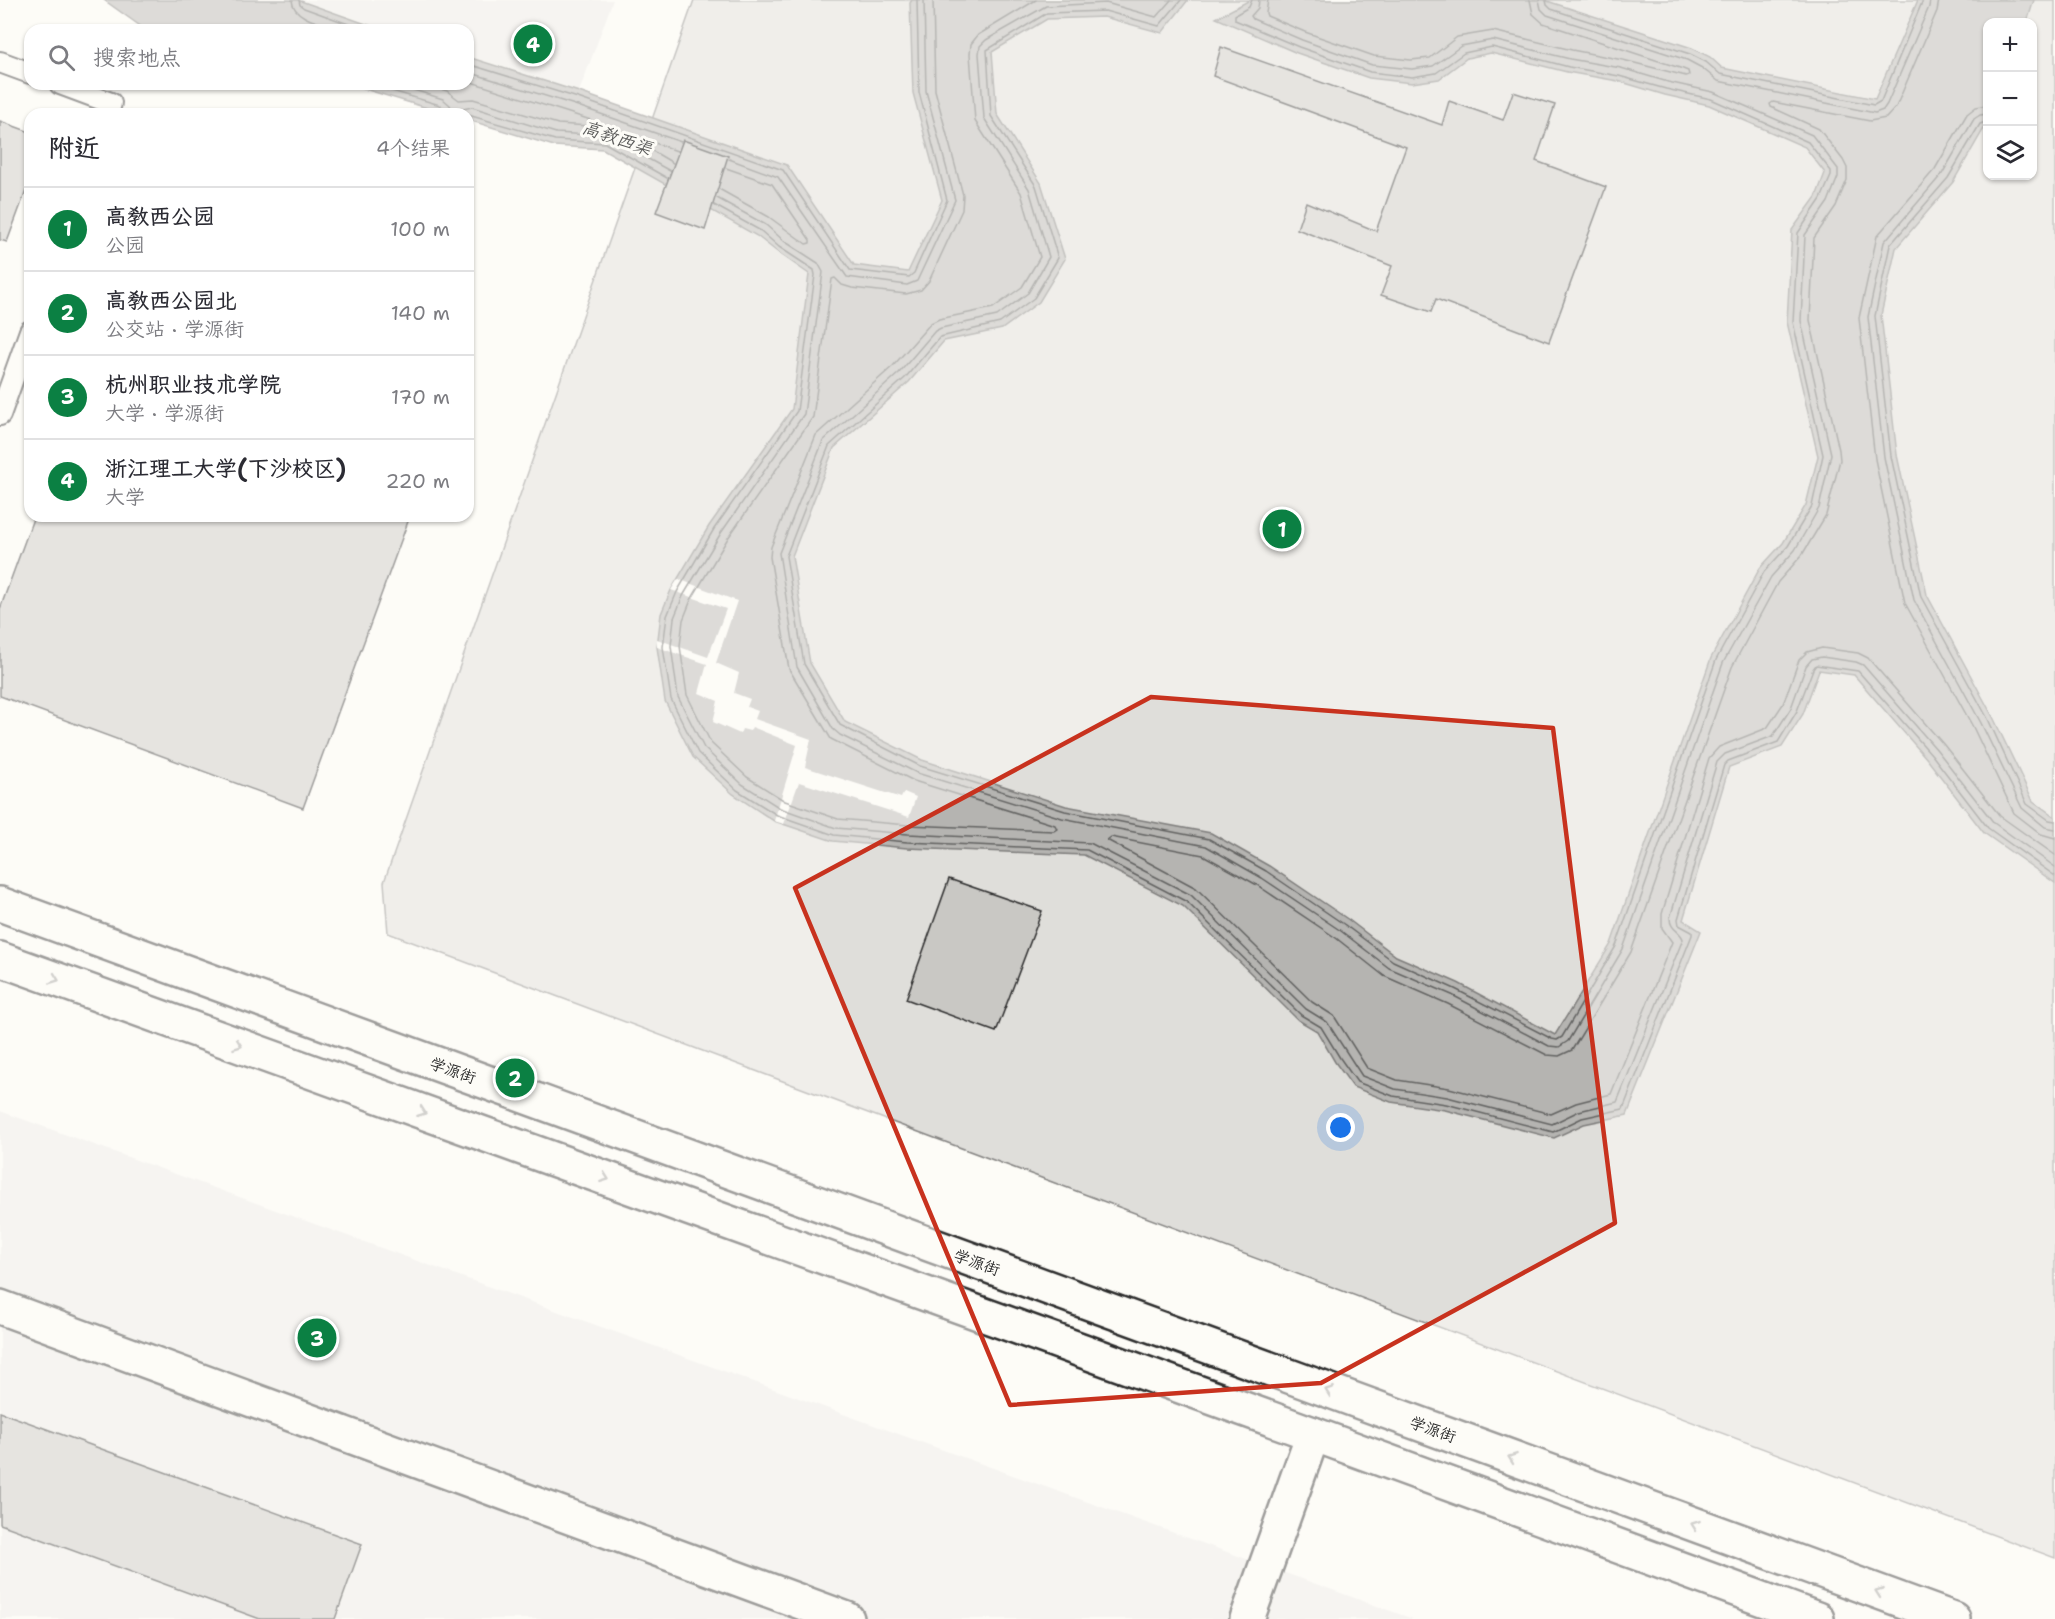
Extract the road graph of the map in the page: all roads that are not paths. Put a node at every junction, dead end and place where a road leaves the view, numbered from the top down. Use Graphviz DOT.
graph roads {
  1 [pos="0,62"];
  2 [pos="24,71"];
  3 [pos="76,90"];
  4 [pos="110,108"];
  5 [pos="24,348"];
  6 [pos="0,415"];
  7 [pos="0,904"];
  8 [pos="0,959"];
  9 [pos="0,1307"];
  10 [pos="1313,1434"];
  11 [pos="847,1619"];
  12 [pos="1247,1619"];
  13 [pos="1817,1619"];
  14 [pos="1953,1619"];
  1 -- 2 [label="lane"];
  3 -- 4 [label="lane"];
  5 -- 6 [label="lane"];
  14 -- 7 [label="main road, 学源街, one-way"];
  8 -- 10 [label="main road, one-way"];
  9 -- 11 [label="main road"];
  10 -- 12 [label="main road"];
  10 -- 13 [label="main road"];
}
